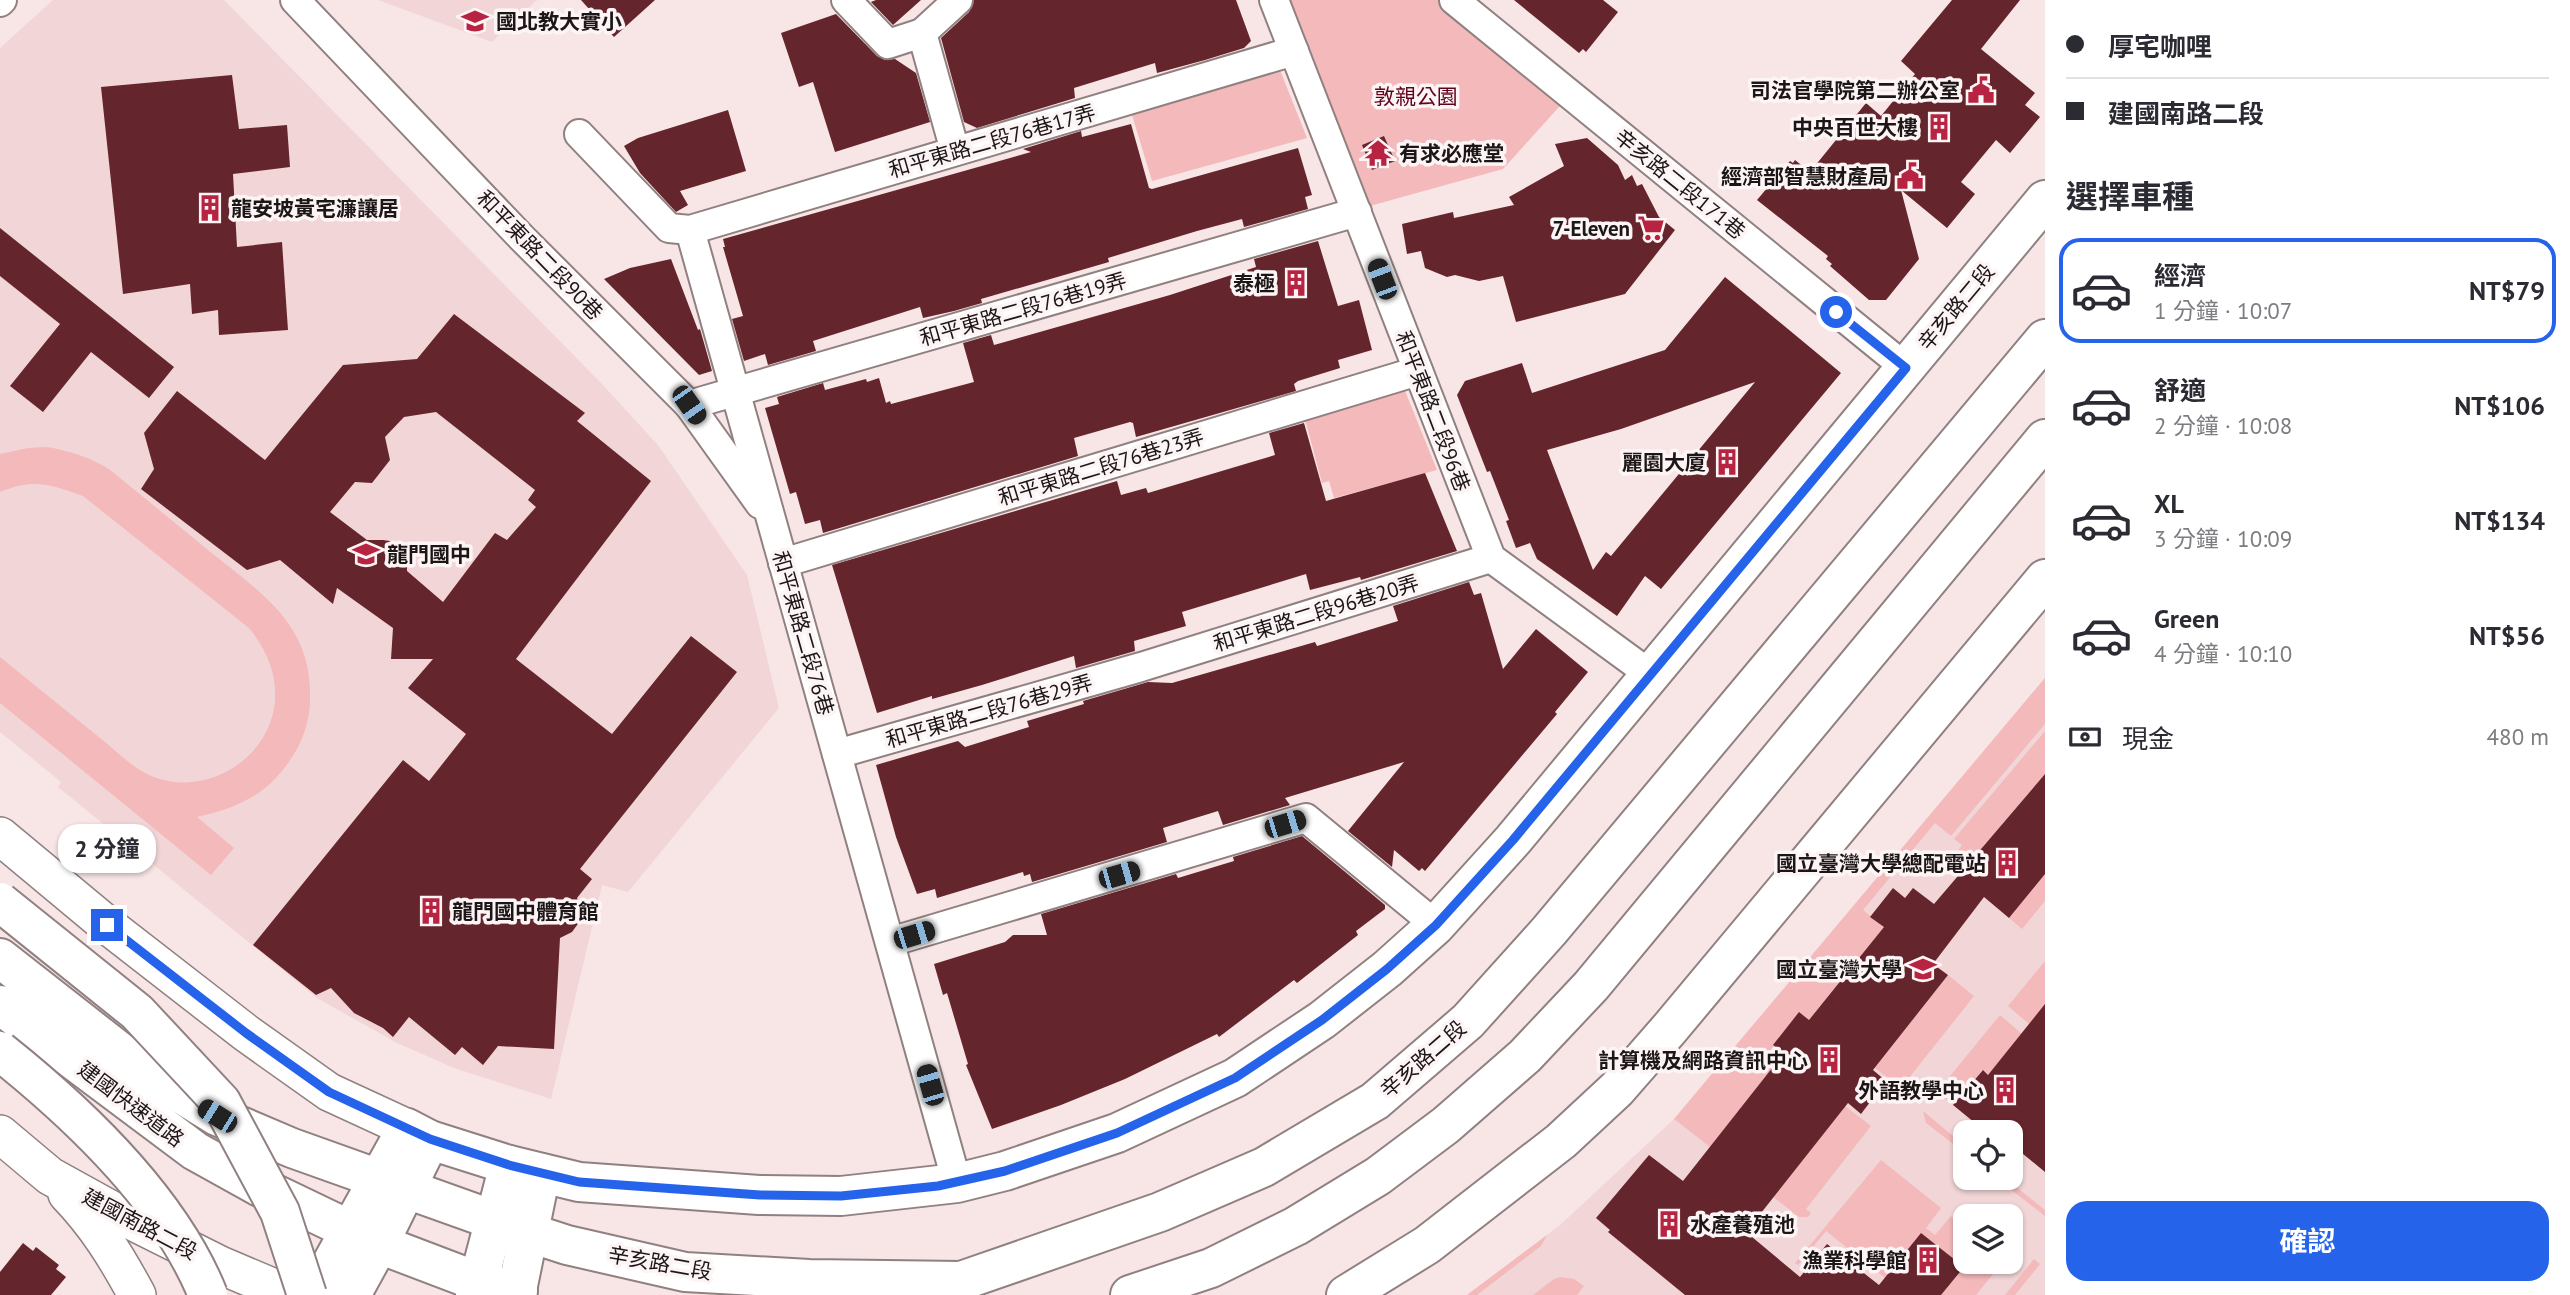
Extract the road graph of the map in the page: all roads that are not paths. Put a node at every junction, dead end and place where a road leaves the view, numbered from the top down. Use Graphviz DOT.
graph roads {
  1 [pos="295,0"];
  2 [pos="846,0"];
  3 [pos="958,0"];
  4 [pos="1274,0"];
  5 [pos="1454,0"];
  6 [pos="922,33"];
  7 [pos="1294,51"];
  8 [pos="579,134"];
  9 [pos="955,151"];
  10 [pos="2045,200"];
  11 [pos="1357,212"];
  12 [pos="690,230"];
  13 [pos="2045,339"];
  14 [pos="1906,368"];
  15 [pos="1418,371"];
  16 [pos="736,392"];
  17 [pos="689,405"];
  18 [pos="2045,439"];
  19 [pos="771,520"];
  20 [pos="1491,558"];
  21 [pos="783,562"];
  22 [pos="2045,579"];
  23 [pos="1141,667"];
  24 [pos="1651,676"];
  25 [pos="837,754"];
  26 [pos="0,836"];
  27 [pos="0,902"];
  28 [pos="1436,925"];
  29 [pos="890,942"];
  30 [pos="0,958"];
  31 [pos="0,1006"];
  32 [pos="0,1051"];
  33 [pos="0,1134"];
  34 [pos="419,1134"];
  35 [pos="525,1169"];
  36 [pos="50,1176"];
  37 [pos="957,1183"];
  38 [pos="393,1185"];
  39 [pos="513,1227"];
  40 [pos="366,1237"];
  41 [pos="477,1288"];
  42 [pos="522,1293"];
  43 [pos="137,1295"];
  44 [pos="208,1295"];
  45 [pos="291,1295"];
  46 [pos="307,1295"];
  47 [pos="314,1295"];
  48 [pos="352,1295"];
  49 [pos="1130,1295"];
  50 [pos="1346,1295"];
  1 -- 17 [label="street, 和平東路二段90巷"];
  2 -- 6 [label="street"];
  3 -- 6 [label="street"];
  4 -- 7 [label="street, 和平東路二段96巷"];
  5 -- 14 [label="street, 辛亥路二段171巷"];
  6 -- 9 [label="street"];
  7 -- 9 [label="street, 和平東路二段76巷17弄"];
  7 -- 11 [label="street, 和平東路二段96巷"];
  8 -- 12 [label="street"];
  9 -- 12 [label="street, 和平東路二段76巷17弄"];
  10 -- 14 [label="main road, 辛亥路二段"];
  11 -- 15 [label="street, 和平東路二段96巷"];
  11 -- 16 [label="street, 和平東路二段76巷19弄"];
  12 -- 16 [label="street, 和平東路二段76巷"];
  13 -- 39 [label="main road, 辛亥路二段"];
  14 -- 24 [label="main road, 辛亥路二段"];
  15 -- 20 [label="street, 和平東路二段96巷"];
  15 -- 21 [label="street, 和平東路二段76巷23弄"];
  16 -- 17 [label="street, 和平東路二段76巷19弄"];
  16 -- 19 [label="street, 和平東路二段76巷"];
  17 -- 19 [label="street, 和平東路二段90巷"];
  18 -- 49 [label="main road"];
  19 -- 21 [label="street, 和平東路二段76巷"];
  20 -- 23 [label="street, 和平東路二段96巷20弄"];
  20 -- 24 [label="street"];
  21 -- 25 [label="street, 和平東路二段76巷"];
  22 -- 50 [label="main road"];
  23 -- 25 [label="street, 和平東路二段76巷29弄"];
  24 -- 28 [label="main road, 辛亥路二段"];
  25 -- 29 [label="street, 和平東路二段76巷"];
  26 -- 34 [label="street"];
  27 -- 46 [label="main road, bridge"];
  28 -- 29 [label="street"];
  28 -- 37 [label="main road, 辛亥路二段"];
  29 -- 37 [label="street, 和平東路二段76巷"];
  30 -- 38 [label="main road, 建國快速道路"];
  31 -- 40 [label="main road, 建國快速道路"];
  32 -- 44 [label="main road, 建國快速道路, bridge"];
  33 -- 36 [label="street, 建國南路二段"];
  34 -- 35 [label="main road, 辛亥路二段"];
  34 -- 38 [label="main road"];
  35 -- 37 [label="main road, 辛亥路二段"];
  35 -- 39 [label="main road"];
  36 -- 43 [label="street"];
  36 -- 45 [label="street, 建國南路二段"];
  38 -- 39 [label="main road, 建國快速道路"];
  38 -- 40 [label="main road"];
  39 -- 41 [label="main road"];
  39 -- 42 [label="main road"];
  40 -- 41 [label="main road, 建國快速道路"];
  40 -- 47 [label="main road"];
  40 -- 48 [label="main road"];
  41 -- 42 [label="main road, 建國快速道路"];
}
